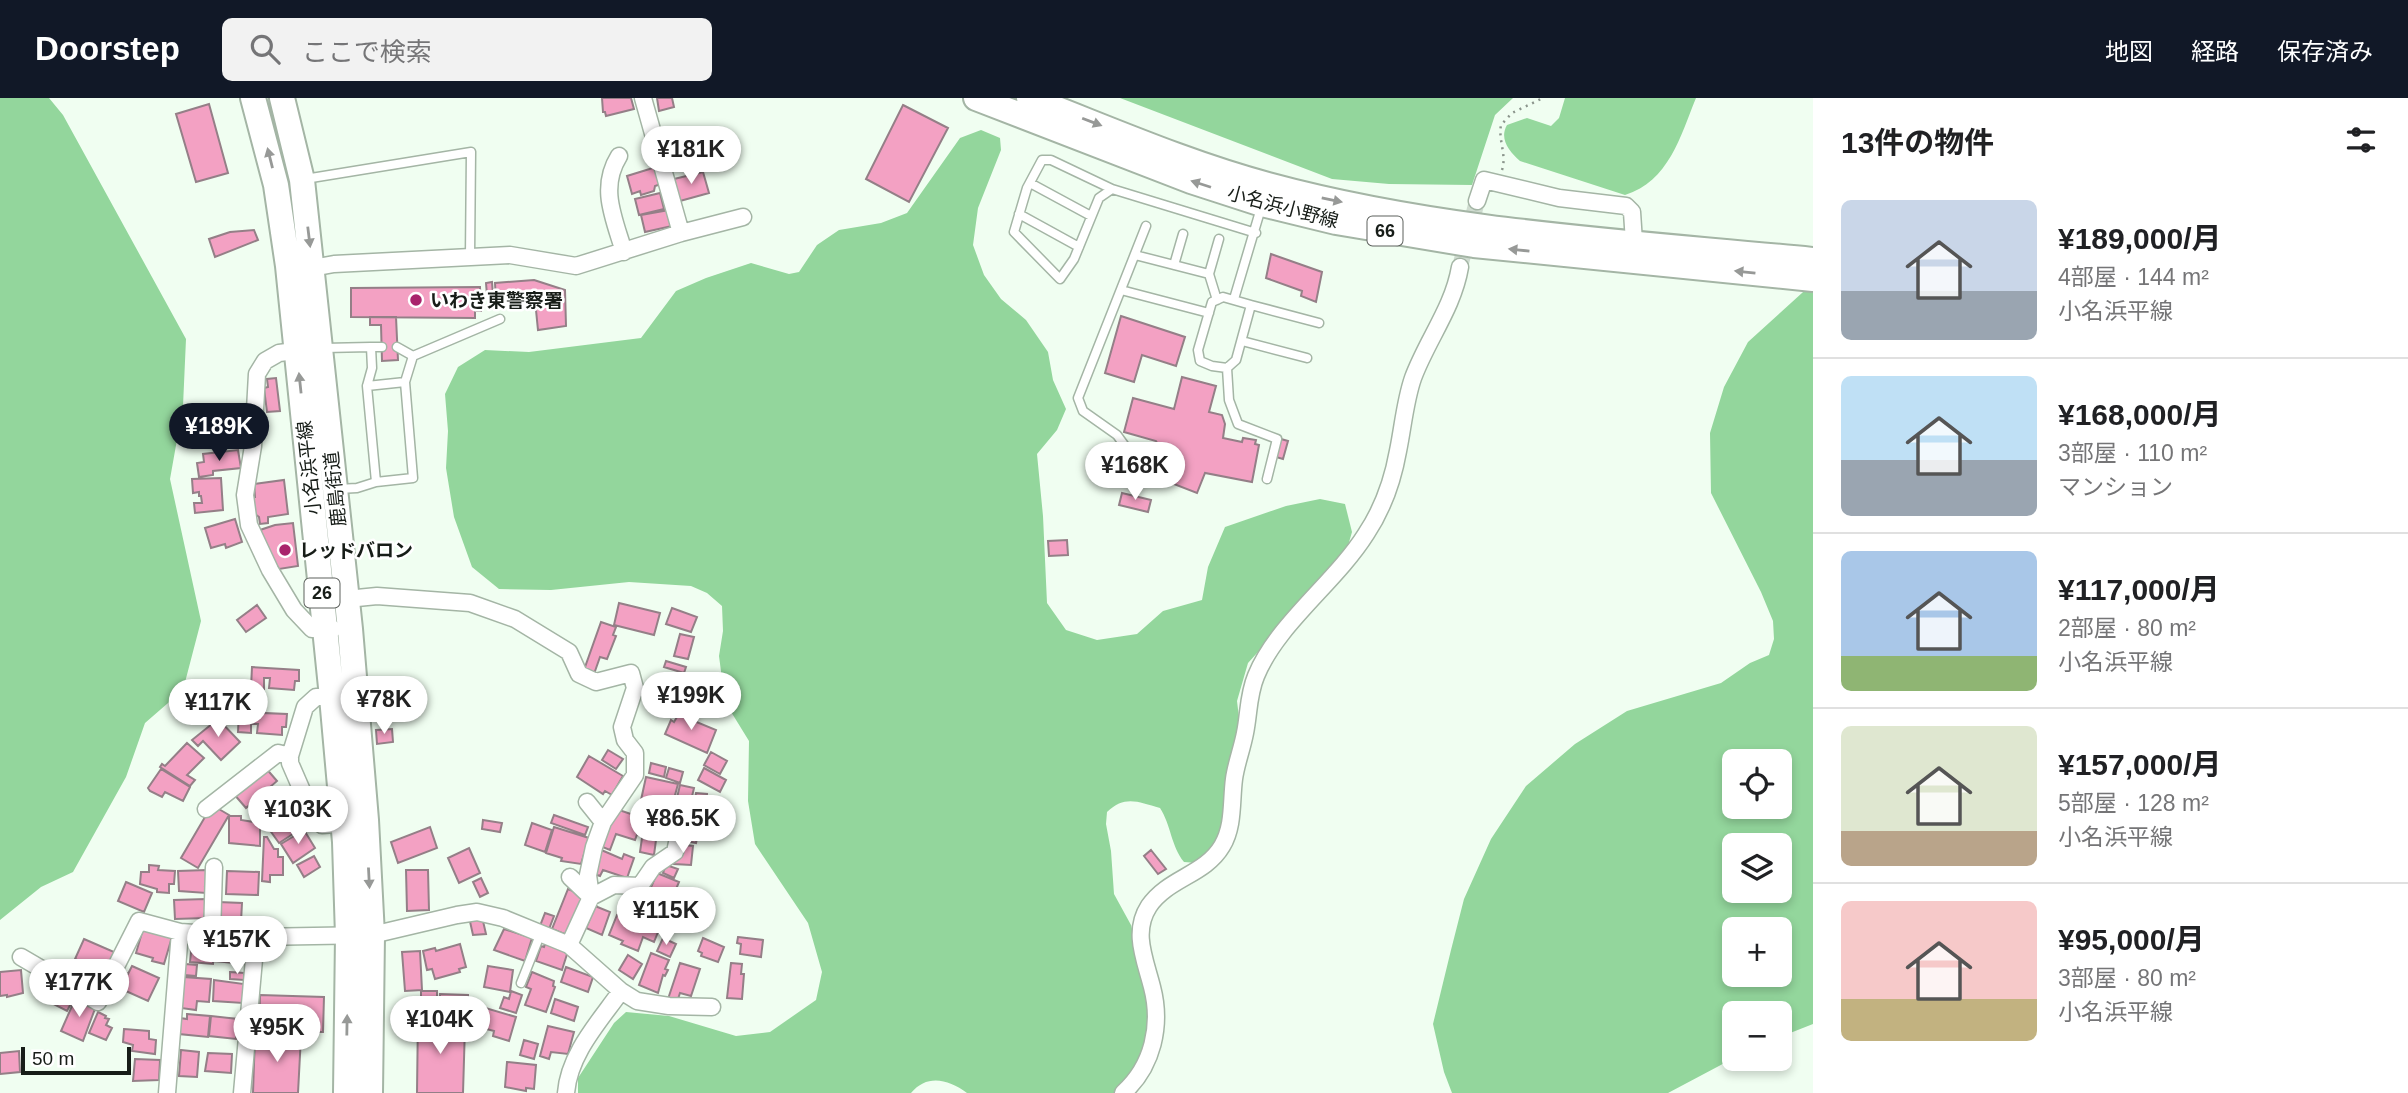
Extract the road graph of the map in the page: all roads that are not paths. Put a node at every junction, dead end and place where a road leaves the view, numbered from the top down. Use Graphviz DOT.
graph roads {
  1 [pos="253,98"];
  2 [pos="282,98"];
  3 [pos="643,98"];
  4 [pos="976,98"];
  5 [pos="1029,98"];
  6 [pos="619,156"];
  7 [pos="302,180"];
  8 [pos="1030,183"];
  9 [pos="1112,189"];
  10 [pos="1265,195"];
  11 [pos="1477,201"];
  12 [pos="1019,214"];
  13 [pos="1091,216"];
  14 [pos="743,217"];
  15 [pos="1146,226"];
  16 [pos="681,233"];
  17 [pos="1255,233"];
  18 [pos="1183,234"];
  19 [pos="1219,239"];
  20 [pos="1634,242"];
  21 [pos="1079,247"];
  22 [pos="624,252"];
  23 [pos="1135,255"];
  24 [pos="470,257"];
  25 [pos="1813,260"];
  26 [pos="1174,265"];
  27 [pos="1460,267"];
  28 [pos="313,268"];
  29 [pos="1209,274"];
  30 [pos="1813,279"];
  31 [pos="1121,290"];
  32 [pos="1234,299"];
  33 [pos="1217,300"];
  34 [pos="1251,305"];
  35 [pos="1209,313"];
  36 [pos="500,319"];
  37 [pos="1319,323"];
  38 [pos="1242,341"];
  39 [pos="371,347"];
  40 [pos="382,347"];
  41 [pos="397,347"];
  42 [pos="308,350"];
  43 [pos="413,355"];
  44 [pos="1307,358"];
  45 [pos="1227,368"];
  46 [pos="405,382"];
  47 [pos="367,386"];
  48 [pos="1130,453"];
  49 [pos="1266,479"];
  50 [pos="376,482"];
  51 [pos="335,489"];
  52 [pos="347,599"];
  53 [pos="325,628"];
  54 [pos="350,629"];
  55 [pos="344,697"];
  56 [pos="290,756"];
  57 [pos="587,802"];
  58 [pos="206,809"];
  59 [pos="683,815"];
  60 [pos="355,822"];
  61 [pos="603,822"];
  62 [pos="214,867"];
  63 [pos="570,877"];
  64 [pos="591,897"];
  65 [pos="180,932"];
  66 [pos="212,935"];
  67 [pos="540,935"];
  68 [pos="360,936"];
  69 [pos="256,937"];
  70 [pos="569,945"];
  71 [pos="21,957"];
  72 [pos="520,983"];
  73 [pos="621,991"];
  74 [pos="712,1007"];
  75 [pos="167,1093"];
  76 [pos="242,1093"];
  77 [pos="346,1093"];
  78 [pos="370,1093"];
  79 [pos="566,1093"];
  80 [pos="1123,1093"];
  42 -- 1 [label="main road, 小名浜平線 / 26, one-way"];
  2 -- 7 [label="main road, 鹿島街道 / 26"];
  3 -- 16 [label="street"];
  10 -- 4 [label="main road, 小名浜小野線 / 66, one-way"];
  5 -- 10 [label="main road, 小名浜小野線 / 66, one-way"];
  6 -- 22 [label="street"];
  7 -- 24 [label="lane"];
  7 -- 28 [label="main road, 鹿島街道 / 26, one-way"];
  8 -- 9 [label="lane"];
  8 -- 12 [label="lane"];
  8 -- 13 [label="lane"];
  9 -- 13 [label="lane"];
  9 -- 17 [label="lane"];
  10 -- 17 [label="lane"];
  10 -- 20 [label="main road, 小名浜小野線 / 66, one-way"];
  30 -- 10 [label="main road, 小名浜小野線 / 66, one-way"];
  11 -- 20 [label="street"];
  12 -- 21 [label="lane"];
  12 -- 21 [label="lane"];
  13 -- 21 [label="lane"];
  14 -- 16 [label="street"];
  15 -- 23 [label="lane"];
  16 -- 22 [label="street"];
  17 -- 32 [label="lane"];
  18 -- 26 [label="lane"];
  19 -- 29 [label="lane"];
  20 -- 25 [label="main road, 小名浜小野線 / 66"];
  22 -- 24 [label="street"];
  23 -- 26 [label="lane"];
  23 -- 31 [label="lane"];
  24 -- 28 [label="street"];
  26 -- 29 [label="lane"];
  27 -- 80 [label="street"];
  28 -- 42 [label="main road, 鹿島街道 / 26"];
  29 -- 33 [label="lane"];
  31 -- 35 [label="lane"];
  31 -- 48 [label="lane"];
  32 -- 33 [label="lane"];
  32 -- 34 [label="lane"];
  33 -- 35 [label="lane"];
  34 -- 37 [label="lane"];
  34 -- 38 [label="lane"];
  35 -- 45 [label="lane"];
  36 -- 43 [label="lane"];
  38 -- 44 [label="lane"];
  38 -- 45 [label="lane"];
  39 -- 40 [label="lane"];
  39 -- 42 [label="lane"];
  39 -- 47 [label="lane"];
  41 -- 43 [label="lane"];
  42 -- 51 [label="main road, 鹿島街道 / 26"];
  53 -- 42 [label="main road, 小名浜平線 / 26, one-way"];
  42 -- 53 [label="street"];
  43 -- 46 [label="lane"];
  45 -- 49 [label="lane"];
  46 -- 47 [label="lane"];
  46 -- 50 [label="lane"];
  47 -- 50 [label="lane"];
  50 -- 51 [label="lane"];
  51 -- 52 [label="main road, 鹿島街道 / 26"];
  52 -- 54 [label="main road, 鹿島街道 / 26"];
  52 -- 61 [label="street"];
  53 -- 54 [label="street"];
  53 -- 55 [label="main road, 小名浜平線 / 26"];
  54 -- 55 [label="main road, 鹿島街道 / 26"];
  55 -- 56 [label="street"];
  55 -- 60 [label="main road, 鹿島街道 / 26"];
  56 -- 58 [label="street"];
  56 -- 60 [label="street"];
  57 -- 61 [label="street"];
  59 -- 64 [label="street"];
  60 -- 68 [label="main road, 鹿島街道 / 26"];
  61 -- 64 [label="street"];
  62 -- 66 [label="street"];
  63 -- 64 [label="street"];
  64 -- 70 [label="street"];
  65 -- 66 [label="street"];
  65 -- 71 [label="street"];
  65 -- 75 [label="street"];
  66 -- 69 [label="street"];
  67 -- 68 [label="street"];
  67 -- 70 [label="street"];
  67 -- 72 [label="lane"];
  68 -- 69 [label="street"];
  77 -- 68 [label="main road, 26, one-way"];
  68 -- 78 [label="main road, 鹿島街道 / 26"];
  69 -- 76 [label="street"];
  70 -- 73 [label="street"];
  73 -- 74 [label="street"];
  73 -- 79 [label="street"];
}
